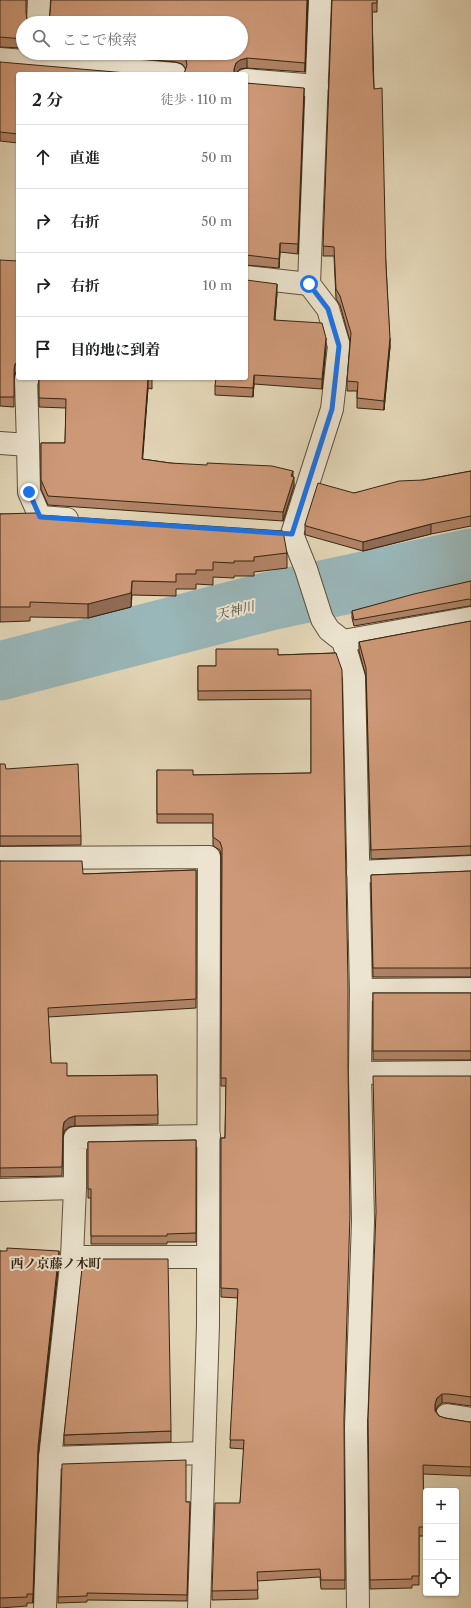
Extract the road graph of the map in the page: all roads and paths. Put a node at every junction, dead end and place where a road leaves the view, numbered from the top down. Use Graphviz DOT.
graph roads {
  1 [pos="39,0"];
  2 [pos="320,0"];
  3 [pos="38,16"];
  4 [pos="0,59"];
  5 [pos="30,62"];
  6 [pos="151,72"];
  7 [pos="248,80"];
  8 [pos="317,86"];
  9 [pos="248,277"];
  10 [pos="309,284"];
  11 [pos="27,380"];
  12 [pos="0,443"];
  13 [pos="28,445"];
  14 [pos="87,520"];
  15 [pos="471,618"];
  16 [pos="343,640"];
  17 [pos="0,858"];
  18 [pos="471,867"];
  19 [pos="358,872"];
  20 [pos="471,989"];
  21 [pos="361,990"];
  22 [pos="471,1072"];
  23 [pos="360,1073"];
  24 [pos="209,1136"];
  25 [pos="75,1188"];
  26 [pos="0,1190"];
  27 [pos="72,1257"];
  28 [pos="208,1257"];
  29 [pos="446,1415"];
  30 [pos="471,1419"];
  31 [pos="204,1453"];
  32 [pos="50,1458"];
  33 [pos="45,1608"];
  34 [pos="199,1608"];
  35 [pos="358,1608"];
  1 -- 3 [label="street"];
  2 -- 8 [label="street"];
  4 -- 5 [label="street"];
  5 -- 6 [label="street"];
  7 -- 8 [label="street"];
  8 -- 10 [label="street"];
  9 -- 10 [label="street"];
  10 -- 16 [label="street"];
  11 -- 13 [label="street"];
  12 -- 13 [label="street"];
  13 -- 14 [label="street"];
  15 -- 16 [label="street"];
  16 -- 19 [label="street"];
  17 -- 24 [label="street"];
  18 -- 19 [label="street"];
  19 -- 21 [label="street"];
  20 -- 21 [label="street"];
  21 -- 23 [label="street"];
  22 -- 23 [label="street"];
  23 -- 35 [label="street"];
  24 -- 25 [label="street"];
  24 -- 28 [label="street"];
  25 -- 26 [label="street"];
  25 -- 27 [label="street"];
  27 -- 28 [label="street"];
  27 -- 32 [label="street"];
  28 -- 31 [label="street"];
  29 -- 30 [label="street"];
  31 -- 32 [label="street"];
  31 -- 34 [label="street"];
  32 -- 33 [label="street"];
}
